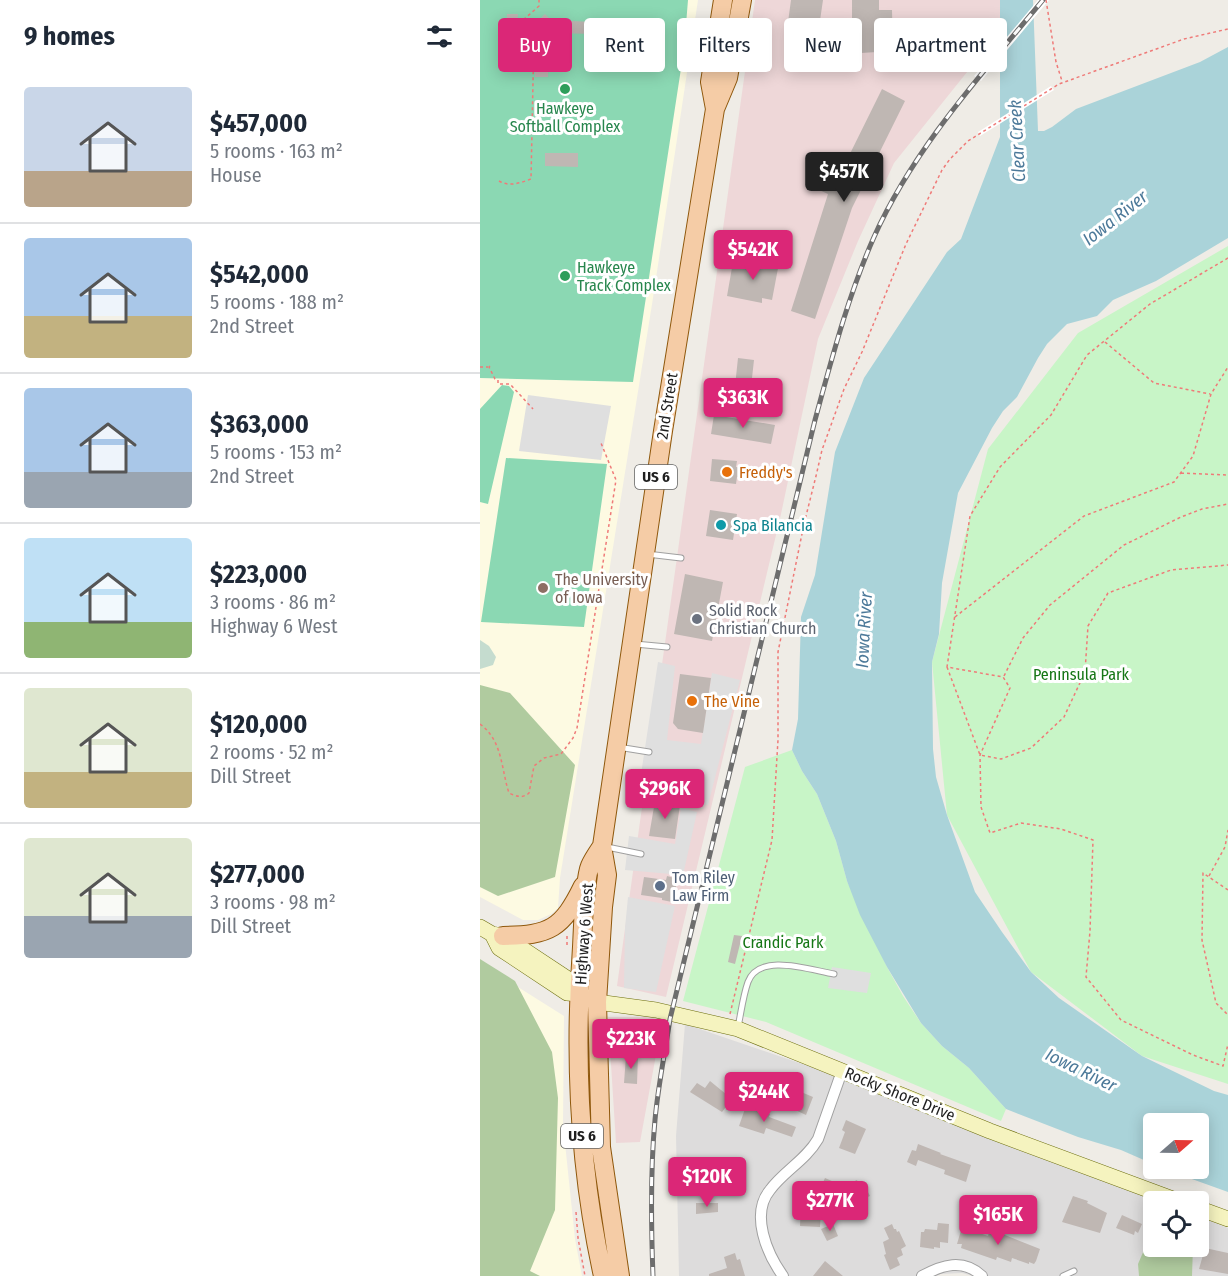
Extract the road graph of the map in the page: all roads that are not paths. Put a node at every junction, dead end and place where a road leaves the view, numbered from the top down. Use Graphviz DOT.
graph roads {
  1 [pos="723,0"];
  2 [pos="742,0"];
  3 [pos="716,109"];
  4 [pos="644,554"];
  5 [pos="681,558"];
  6 [pos="631,644"];
  7 [pos="667,647"];
  8 [pos="615,747"];
  9 [pos="649,752"];
  10 [pos="602,846"];
  11 [pos="640,854"];
  12 [pos="588,877"];
  13 [pos="492,932"];
  14 [pos="834,974"];
  15 [pos="580,994"];
  16 [pos="597,1002"];
  17 [pos="734,1024"];
  18 [pos="842,1071"];
  19 [pos="1151,1191"];
  20 [pos="1209,1212"];
  21 [pos="1228,1219"];
  22 [pos="1074,1272"];
  23 [pos="603,1276"];
  24 [pos="620,1276"];
  25 [pos="783,1276"];
  26 [pos="922,1276"];
  27 [pos="982,1276"];
  28 [pos="1063,1276"];
  1 -- 3 [label="main road, 2nd Street / US 6"];
  2 -- 3 [label="main road, 2nd Street / US 6"];
  3 -- 4 [label="main road, 2nd Street / US 6"];
  4 -- 5 [label="lane"];
  4 -- 6 [label="main road, 2nd Street / US 6"];
  6 -- 7 [label="lane"];
  6 -- 8 [label="main road, 2nd Street / US 6"];
  8 -- 9 [label="lane"];
  8 -- 10 [label="main road, 2nd Street / US 6"];
  10 -- 11 [label="lane"];
  10 -- 12 [label="main road, Highway 6 West / US 6"];
  10 -- 16 [label="main road, Highway 6 West / US 6"];
  12 -- 13 [label="main road"];
  12 -- 15 [label="main road, Highway 6 West / US 6"];
  13 -- 15 [label="street, Rocky Shore Drive"];
  14 -- 17 [label="lane"];
  15 -- 16 [label="street, Rocky Shore Drive"];
  15 -- 23 [label="main road, Highway 6 West / US 6"];
  16 -- 17 [label="street, Rocky Shore Drive"];
  16 -- 24 [label="main road, Highway 6 West / US 6"];
  17 -- 18 [label="street, Rocky Shore Drive"];
  18 -- 19 [label="street, Rocky Shore Drive"];
  18 -- 25 [label="street"];
  20 -- 21 [label="street"];
  22 -- 28 [label="lane"];
  26 -- 27 [label="street"];
}
